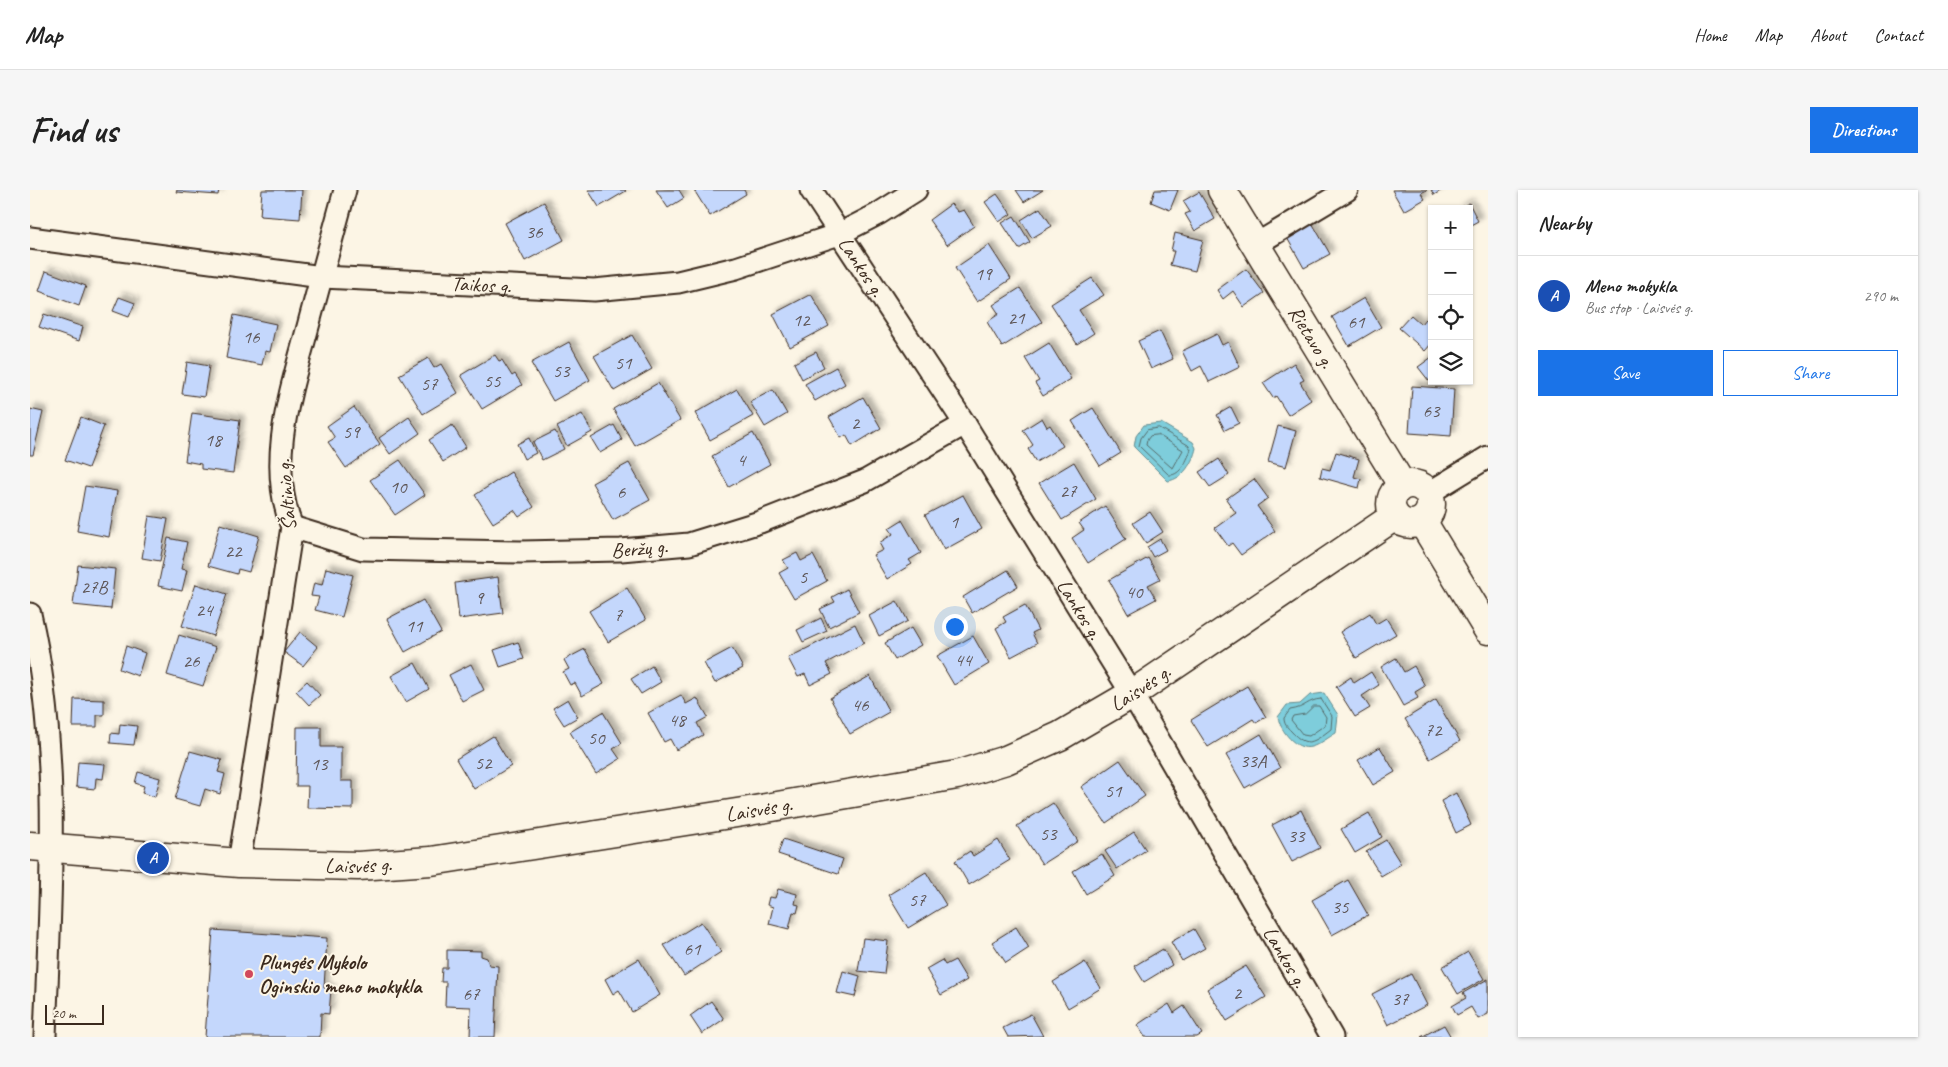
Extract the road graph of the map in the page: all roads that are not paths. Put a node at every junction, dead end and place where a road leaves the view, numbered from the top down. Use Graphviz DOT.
graph roads {
  1 [pos="345,190"];
  2 [pos="812,190"];
  3 [pos="916,190"];
  4 [pos="1222,190"];
  5 [pos="1347,190"];
  6 [pos="839,234"];
  7 [pos="30,238"];
  8 [pos="1255,245"];
  9 [pos="322,277"];
  10 [pos="965,424"];
  11 [pos="1488,456"];
  12 [pos="1402,485"];
  13 [pos="1429,493"];
  14 [pos="1395,516"];
  15 [pos="1422,521"];
  16 [pos="292,527"];
  17 [pos="30,614"];
  18 [pos="1488,630"];
  19 [pos="1132,694"];
  20 [pos="40,847"];
  21 [pos="239,863"];
  22 [pos="45,1037"];
  23 [pos="1332,1037"];
  1 -- 9 [label="street, Šaltinio g."];
  2 -- 6 [label="street, Lankos g."];
  3 -- 6 [label="street, Taikos g."];
  4 -- 8 [label="street, Rietavo g."];
  5 -- 8 [label="street"];
  6 -- 9 [label="street, Taikos g."];
  6 -- 10 [label="street, Lankos g."];
  7 -- 9 [label="street, Taikos g."];
  8 -- 12 [label="street, Rietavo g."];
  9 -- 16 [label="street, Šaltinio g."];
  10 -- 16 [label="street, Beržų g."];
  10 -- 19 [label="street, Lankos g."];
  11 -- 13 [label="street"];
  12 -- 13 [label="street"];
  12 -- 14 [label="street"];
  13 -- 15 [label="street"];
  14 -- 15 [label="street"];
  14 -- 19 [label="street, Laisvės g."];
  15 -- 18 [label="street"];
  16 -- 21 [label="street, Šaltinio g."];
  17 -- 20 [label="street"];
  19 -- 21 [label="street, Laisvės g."];
  19 -- 23 [label="street, Lankos g."];
  20 -- 21 [label="street, Laisvės g."];
  20 -- 22 [label="street"];
}
